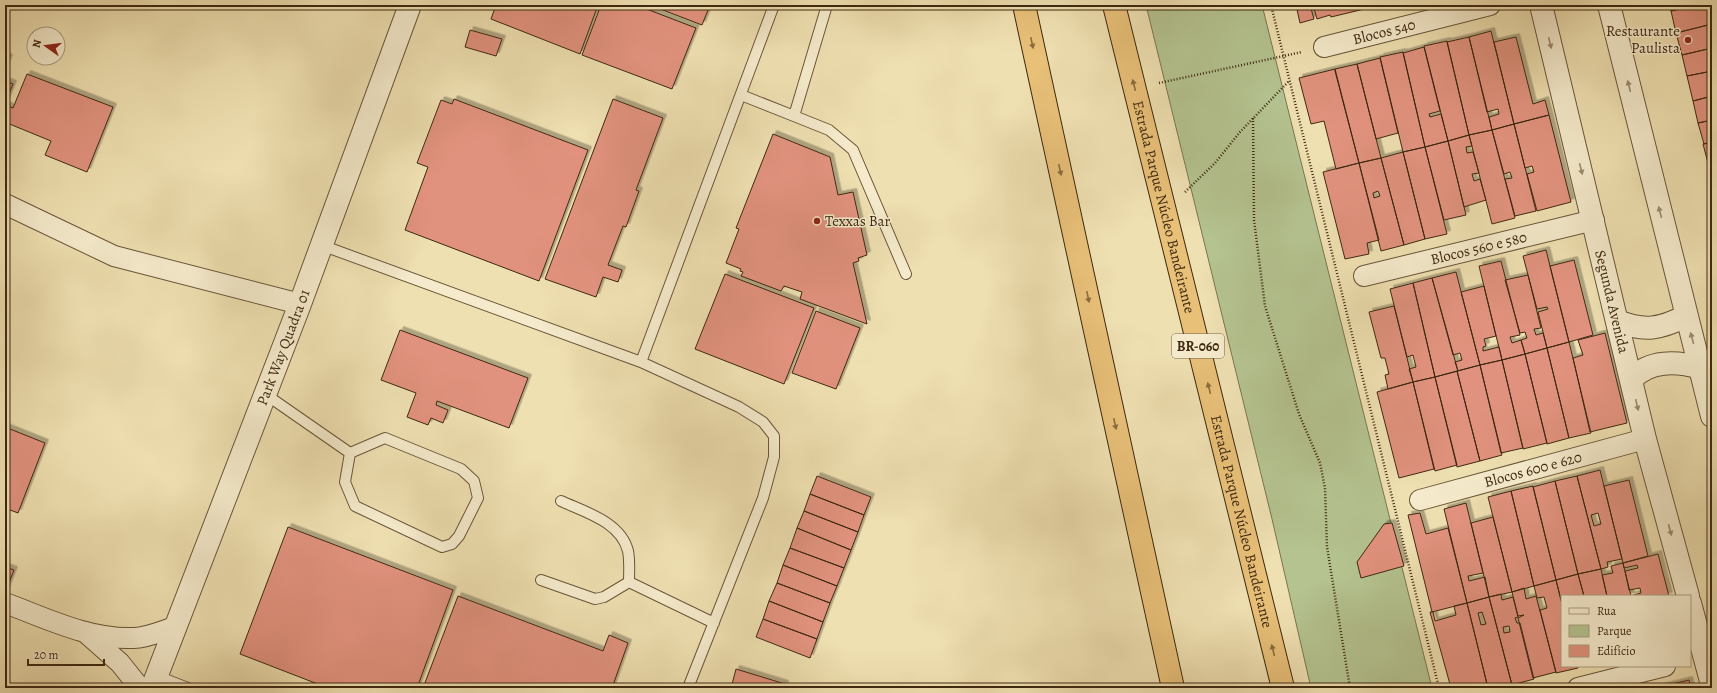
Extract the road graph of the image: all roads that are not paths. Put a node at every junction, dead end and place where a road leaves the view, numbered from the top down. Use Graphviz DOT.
graph roads {
  1 [pos="410,5"];
  2 [pos="774,5"];
  3 [pos="827,5"];
  4 [pos="1024,5"];
  5 [pos="1114,5"];
  6 [pos="1490,5"];
  7 [pos="1541,5"];
  8 [pos="1609,5"];
  9 [pos="1324,47"];
  10 [pos="741,95"];
  11 [pos="794,116"];
  12 [pos="5,204"];
  13 [pos="1594,220"];
  14 [pos="321,244"];
  15 [pos="906,274"];
  16 [pos="1364,276"];
  17 [pos="300,304"];
  18 [pos="1686,316"];
  19 [pos="1617,321"];
  20 [pos="640,362"];
  21 [pos="1700,368"];
  22 [pos="1632,380"];
  23 [pos="265,394"];
  24 [pos="1712,416"];
  25 [pos="1645,439"];
  26 [pos="350,453"];
  27 [pos="1420,500"];
  28 [pos="561,501"];
  29 [pos="541,580"];
  30 [pos="630,582"];
  31 [pos="1688,595"];
  32 [pos="5,603"];
  33 [pos="1691,611"];
  34 [pos="714,623"];
  35 [pos="175,627"];
  36 [pos="85,632"];
  37 [pos="1697,658"];
  38 [pos="1661,667"];
  39 [pos="150,684"];
  40 [pos="1712,685"];
  41 [pos="188,688"];
  42 [pos="688,688"];
  43 [pos="1173,688"];
  44 [pos="1283,688"];
  45 [pos="1578,688"];
  1 -- 14 [label="street, Park Way Quadra 01"];
  2 -- 10 [label="lane"];
  3 -- 11 [label="lane"];
  4 -- 43 [label="highway, one-way"];
  44 -- 5 [label="highway, Estrada Parque Núcleo Bandeirante / BR-060, one-way"];
  6 -- 9 [label="street, Blocos 540"];
  7 -- 13 [label="street, Segunda Avenida, one-way"];
  18 -- 8 [label="street, one-way"];
  10 -- 11 [label="lane"];
  10 -- 20 [label="lane"];
  11 -- 15 [label="lane"];
  12 -- 17 [label="street"];
  13 -- 16 [label="street, Blocos 560 e 580"];
  13 -- 19 [label="street, Segunda Avenida"];
  14 -- 17 [label="street, Park Way Quadra 01"];
  14 -- 20 [label="lane"];
  17 -- 23 [label="street, Park Way Quadra 01"];
  18 -- 19 [label="street"];
  21 -- 18 [label="street, one-way"];
  19 -- 22 [label="street, Segunda Avenida"];
  20 -- 34 [label="lane"];
  21 -- 22 [label="street"];
  21 -- 24 [label="street"];
  22 -- 25 [label="street, Segunda Avenida, one-way"];
  23 -- 26 [label="lane"];
  23 -- 35 [label="street, Park Way Quadra 01"];
  25 -- 27 [label="street, Blocos 600 e 620"];
  25 -- 31 [label="street, Segunda Avenida, one-way"];
  26 -- 26 [label="lane"];
  28 -- 30 [label="lane"];
  29 -- 30 [label="lane"];
  30 -- 34 [label="lane"];
  32 -- 36 [label="street"];
  33 -- 37 [label="street"];
  34 -- 42 [label="lane"];
  35 -- 36 [label="street"];
  35 -- 39 [label="street, Park Way Quadra 01"];
  36 -- 39 [label="street"];
  37 -- 40 [label="street"];
  38 -- 45 [label="street"];
  39 -- 41 [label="lane"];
}
